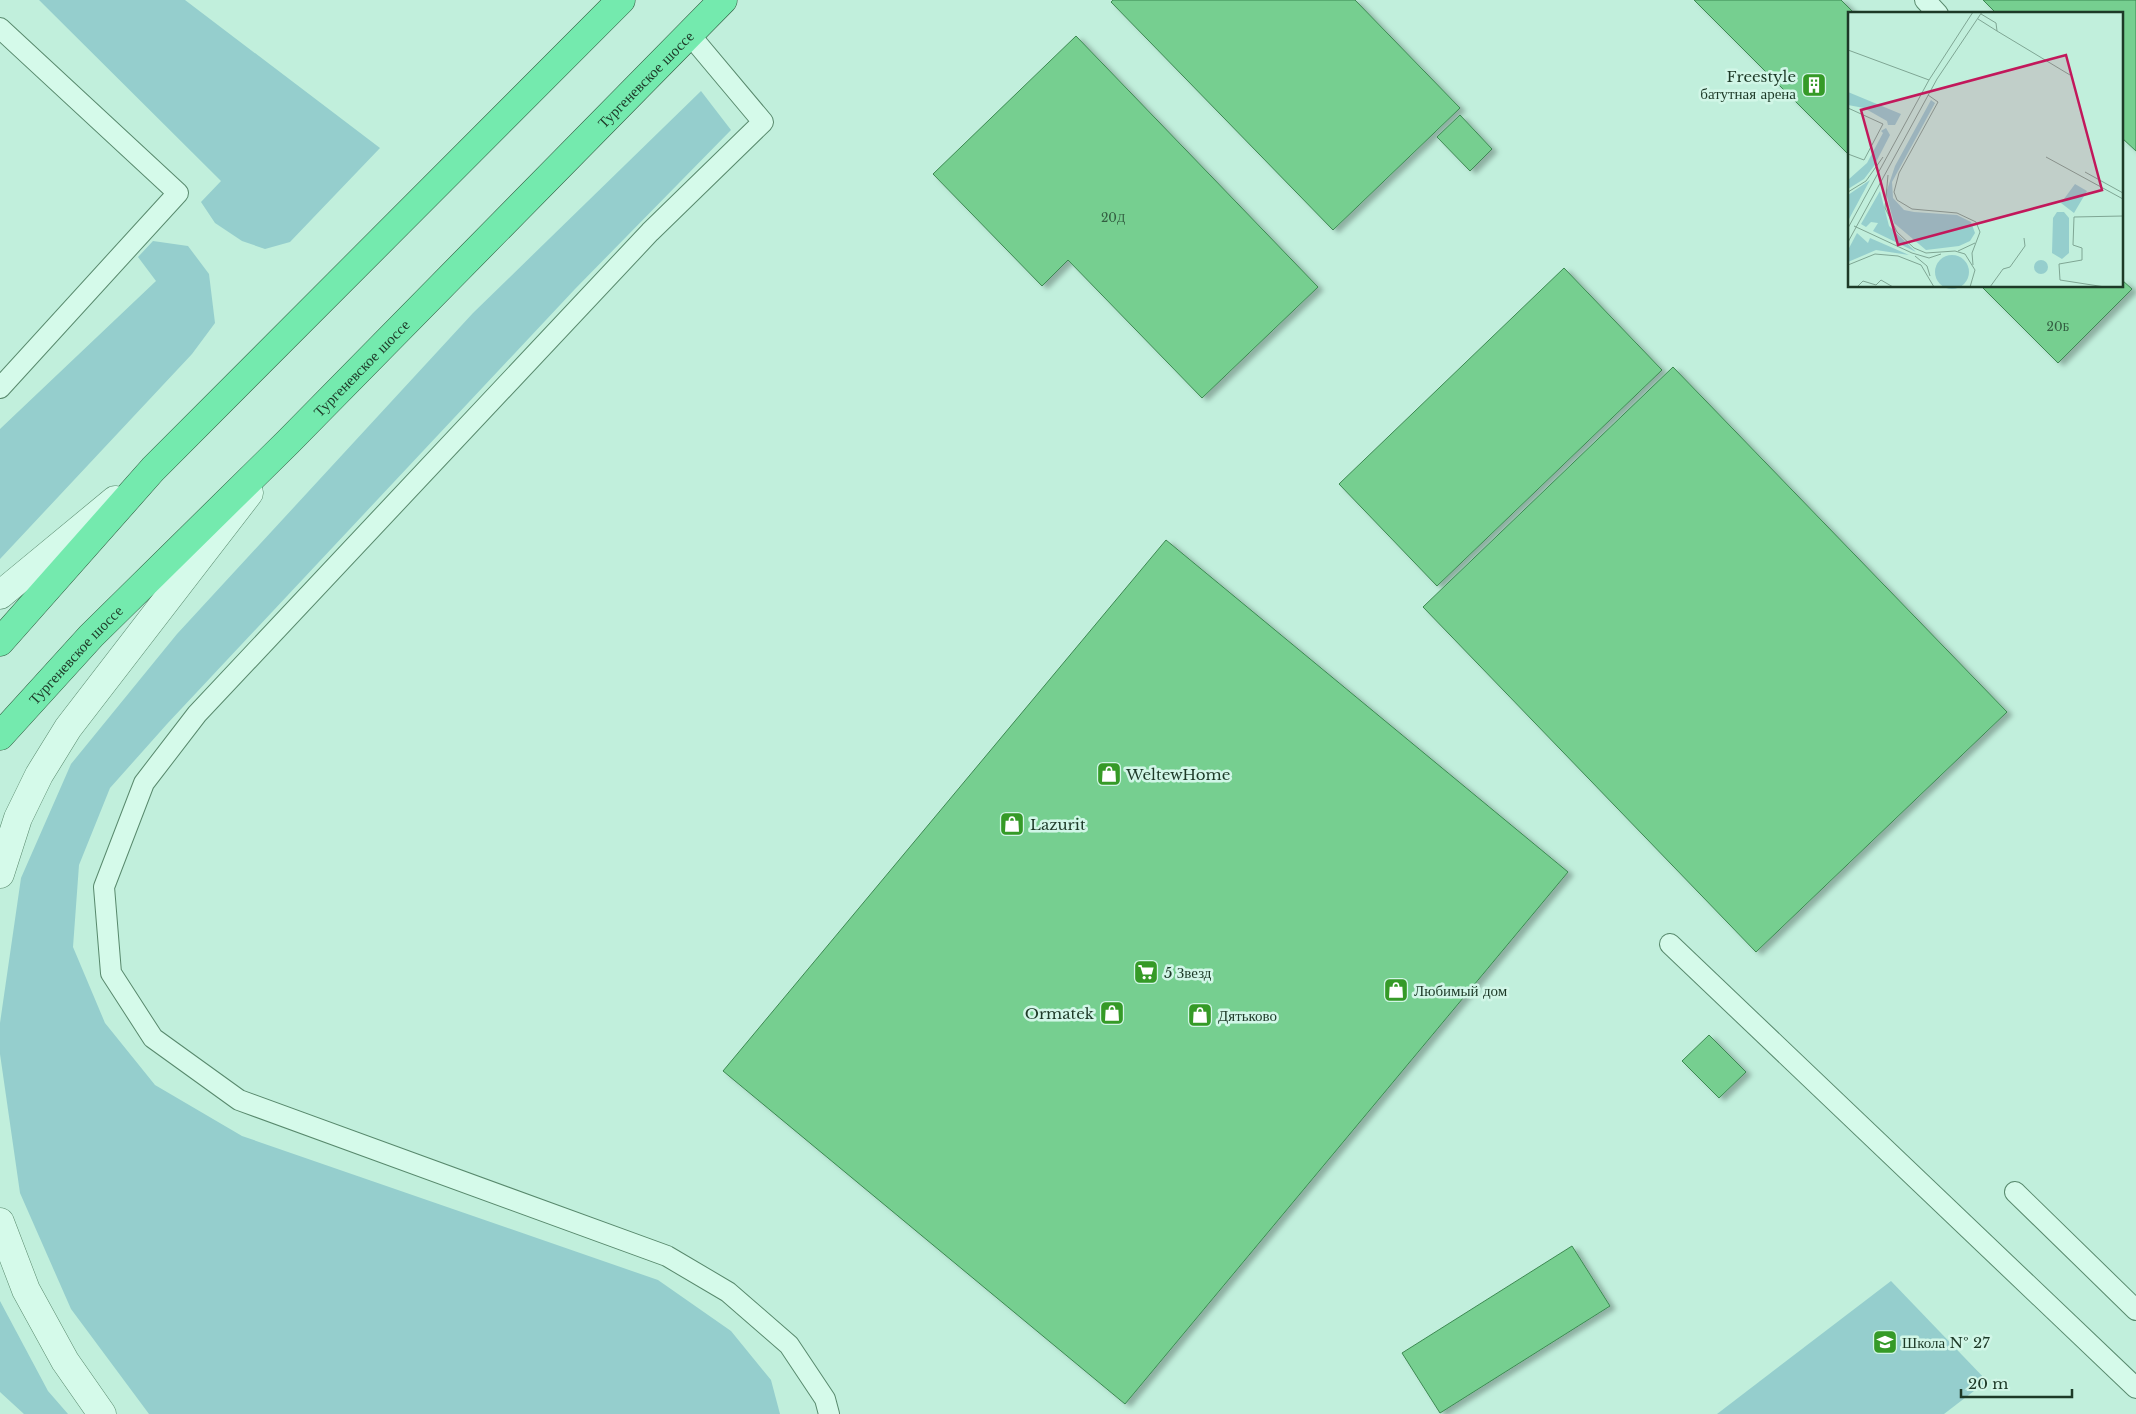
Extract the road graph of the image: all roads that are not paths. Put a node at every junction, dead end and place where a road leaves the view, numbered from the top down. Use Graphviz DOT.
graph roads {
  1 [pos="621,0"];
  2 [pos="723,0"];
  3 [pos="1925,0"];
  4 [pos="1936,12"];
  5 [pos="0,28"];
  6 [pos="690,35"];
  7 [pos="0,388"];
  8 [pos="288,442"];
  9 [pos="153,469"];
  10 [pos="0,595"];
  11 [pos="0,642"];
  12 [pos="0,736"];
  13 [pos="0,874"];
  14 [pos="1670,944"];
  15 [pos="2015,1192"];
  16 [pos="0,1222"];
  17 [pos="2136,1310"];
  18 [pos="2136,1388"];
  19 [pos="102,1414"];
  20 [pos="829,1414"];
  1 -- 9 [label="highway"];
  2 -- 6 [label="highway, Тургеневское шоссе"];
  3 -- 4 [label="lane"];
  5 -- 7 [label="lane"];
  6 -- 8 [label="highway, Тургеневское шоссе"];
  6 -- 20 [label="lane"];
  8 -- 12 [label="highway, Тургеневское шоссе"];
  8 -- 13 [label="street"];
  9 -- 10 [label="street"];
  9 -- 11 [label="highway"];
  14 -- 18 [label="lane"];
  15 -- 17 [label="lane"];
  16 -- 19 [label="street"];
}
